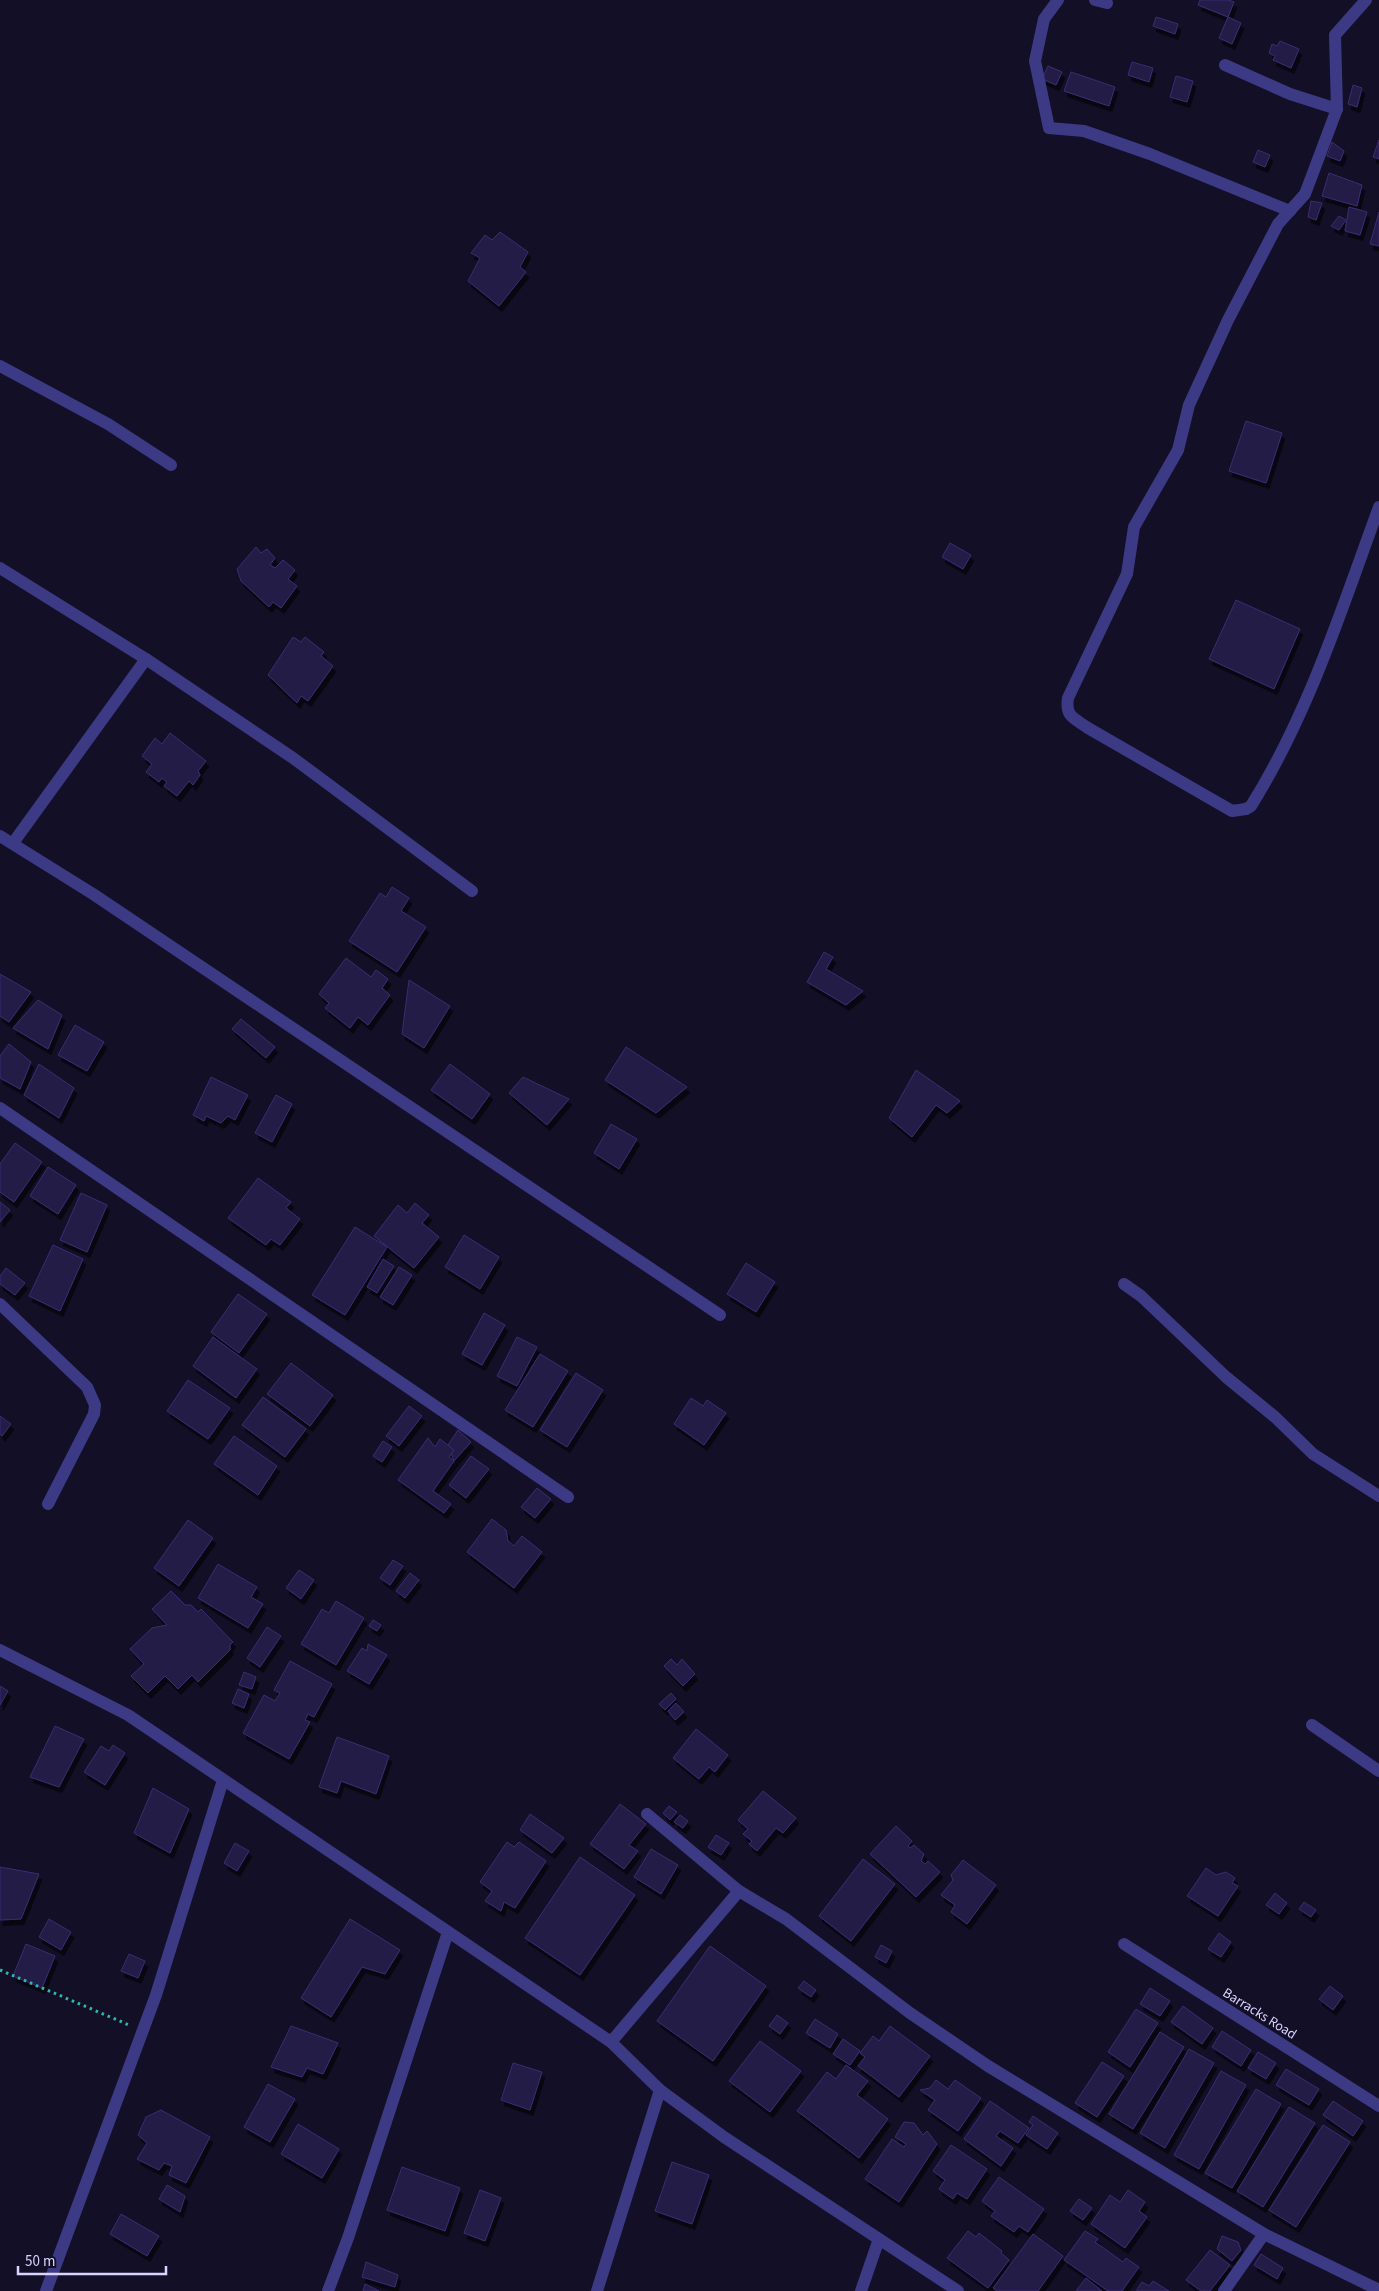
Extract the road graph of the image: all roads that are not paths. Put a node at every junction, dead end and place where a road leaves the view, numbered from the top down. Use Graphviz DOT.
graph roads {
  1 [pos="1058,0"];
  2 [pos="1366,0"];
  3 [pos="1225,65"];
  4 [pos="1337,110"];
  5 [pos="1290,211"];
  6 [pos="0,366"];
  7 [pos="171,465"];
  8 [pos="1379,507"];
  9 [pos="0,568"];
  10 [pos="146,659"];
  11 [pos="0,836"];
  12 [pos="12,843"];
  13 [pos="472,890"];
  14 [pos="0,1108"];
  15 [pos="1124,1284"];
  16 [pos="0,1304"];
  17 [pos="720,1315"];
  18 [pos="1379,1496"];
  19 [pos="568,1497"];
  20 [pos="48,1504"];
  21 [pos="0,1650"];
  22 [pos="1312,1725"];
  23 [pos="1379,1771"];
  24 [pos="224,1780"];
  25 [pos="646,1814"];
  26 [pos="739,1891"];
  27 [pos="448,1932"];
  28 [pos="1124,1944"];
  29 [pos="611,2042"];
  30 [pos="660,2090"];
  31 [pos="1379,2106"];
  32 [pos="1264,2234"];
  33 [pos="879,2238"];
  34 [pos="1379,2290"];
  35 [pos="46,2291"];
  36 [pos="328,2291"];
  37 [pos="597,2291"];
  38 [pos="861,2291"];
  39 [pos="958,2291"];
  40 [pos="1224,2291"];
  1 -- 5 [label="street"];
  2 -- 4 [label="street"];
  3 -- 4 [label="street"];
  4 -- 5 [label="street"];
  5 -- 8 [label="street"];
  6 -- 7 [label="street"];
  9 -- 10 [label="street"];
  10 -- 12 [label="street"];
  10 -- 13 [label="street"];
  11 -- 12 [label="street"];
  12 -- 17 [label="street"];
  14 -- 19 [label="street"];
  15 -- 18 [label="street"];
  16 -- 20 [label="street"];
  21 -- 24 [label="street"];
  22 -- 23 [label="street"];
  24 -- 27 [label="street"];
  24 -- 35 [label="street"];
  25 -- 26 [label="street"];
  26 -- 29 [label="street"];
  26 -- 32 [label="street"];
  27 -- 29 [label="street"];
  27 -- 36 [label="street"];
  28 -- 31 [label="street, Barracks Road"];
  29 -- 30 [label="street"];
  30 -- 33 [label="street"];
  30 -- 37 [label="street"];
  32 -- 34 [label="street"];
  32 -- 40 [label="street"];
  33 -- 38 [label="street"];
  33 -- 39 [label="street"];
}
